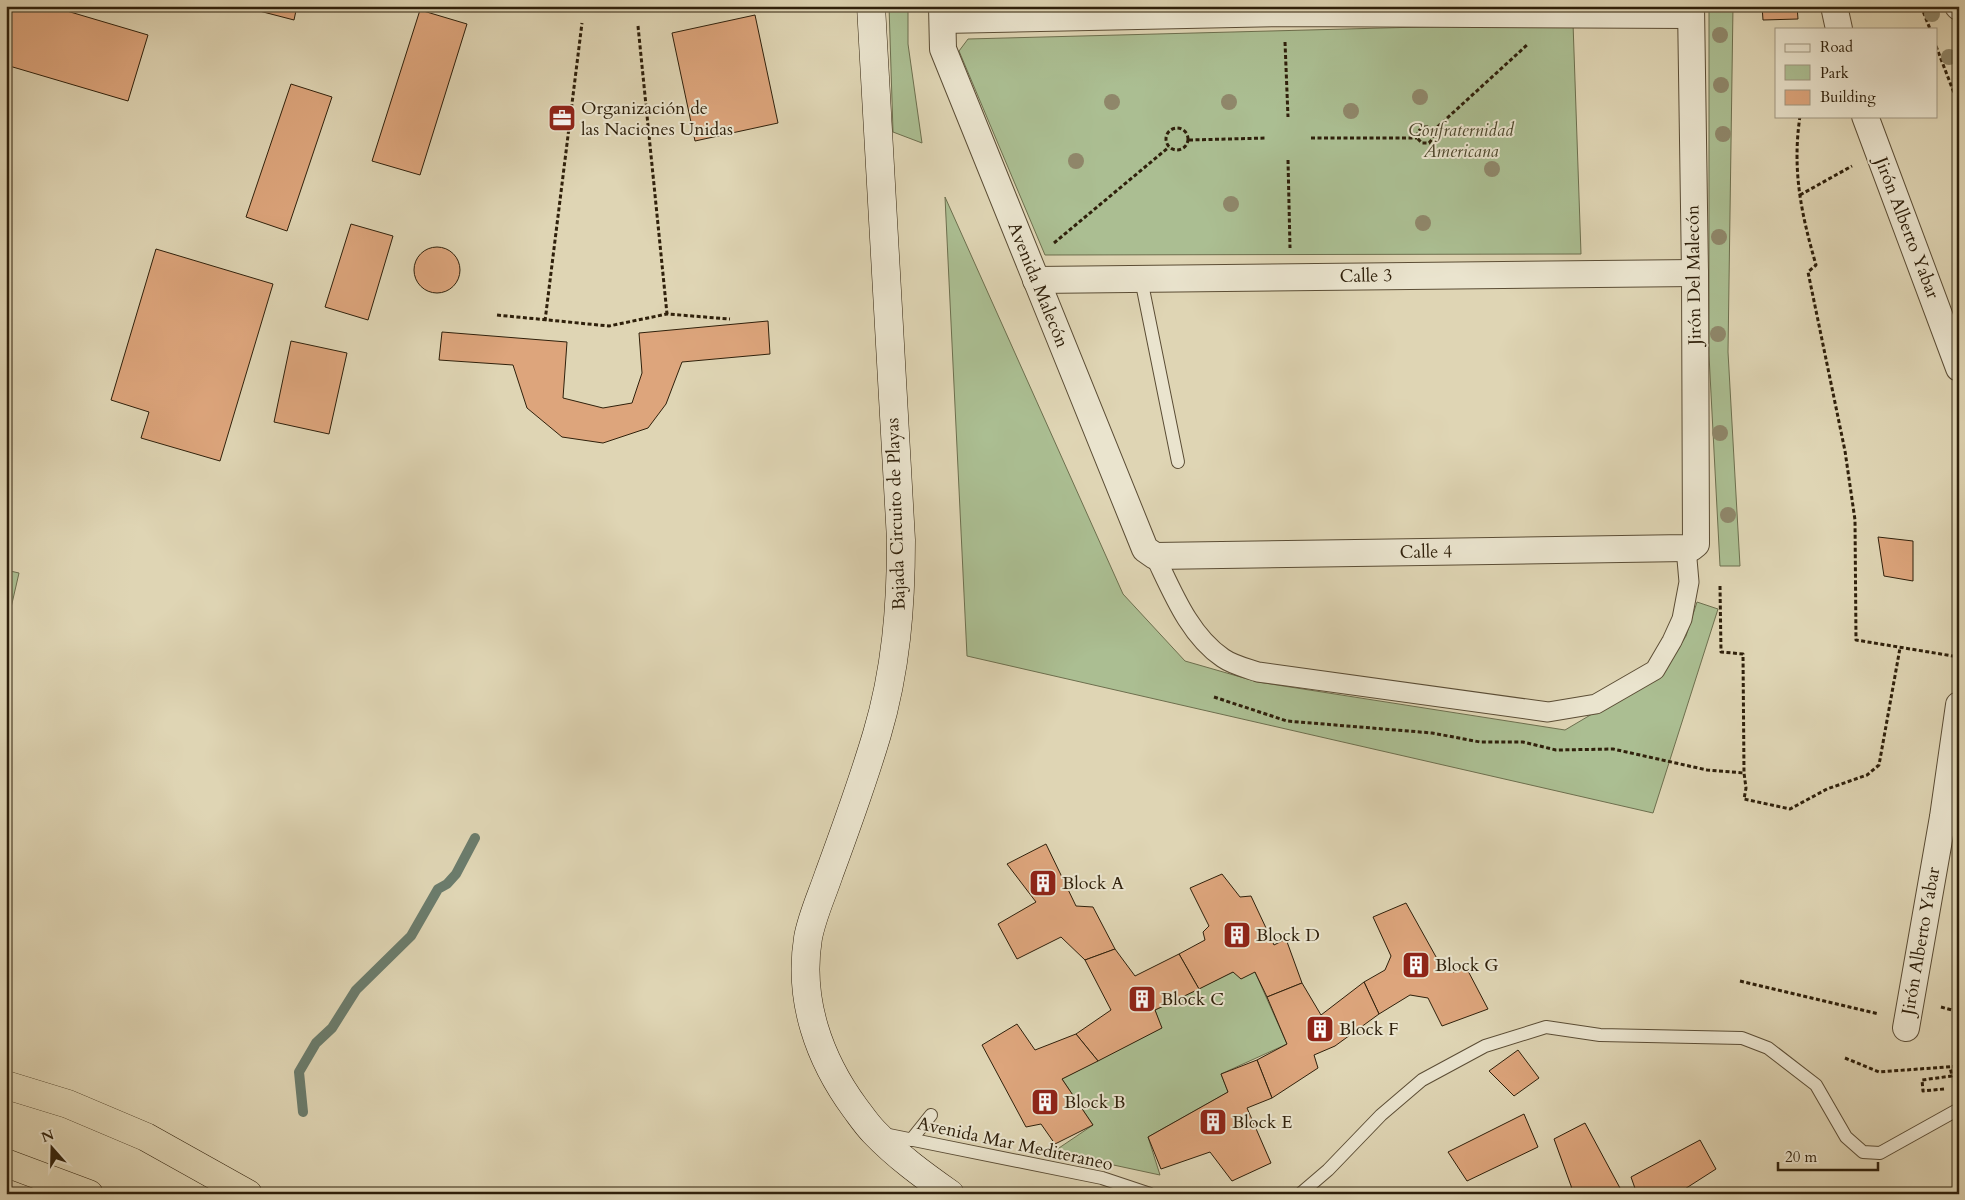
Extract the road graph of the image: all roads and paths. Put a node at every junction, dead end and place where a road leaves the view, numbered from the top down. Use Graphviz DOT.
graph roads {
  1 [pos="871,6"];
  2 [pos="1834,6"];
  3 [pos="1921,6"];
  4 [pos="1691,11"];
  5 [pos="942,13"];
  6 [pos="1285,13"];
  7 [pos="582,23"];
  8 [pos="638,26"];
  9 [pos="1839,28"];
  10 [pos="1930,28"];
  11 [pos="1531,42"];
  12 [pos="1938,51"];
  13 [pos="1959,106"];
  14 [pos="1288,117"];
  15 [pos="1800,118"];
  16 [pos="1866,118"];
  17 [pos="1433,131"];
  18 [pos="1267,138"];
  19 [pos="1311,138"];
  20 [pos="1417,138"];
  21 [pos="1189,140"];
  22 [pos="1169,147"];
  23 [pos="1877,151"];
  24 [pos="1288,160"];
  25 [pos="1800,195"];
  26 [pos="1033,272"];
  27 [pos="1695,273"];
  28 [pos="1291,276"];
  29 [pos="1141,279"];
  30 [pos="667,314"];
  31 [pos="497,315"];
  32 [pos="730,319"];
  33 [pos="545,321"];
  34 [pos="1959,368"];
  35 [pos="1178,462"];
  36 [pos="1690,546"];
  37 [pos="1155,556"];
  38 [pos="1720,586"];
  39 [pos="1900,648"];
  40 [pos="1959,657"];
  41 [pos="1214,697"];
  42 [pos="1959,706"];
  43 [pos="1744,773"];
  44 [pos="1740,980"];
  45 [pos="1883,1015"];
  46 [pos="1906,1028"];
  47 [pos="1846,1058"];
  48 [pos="1959,1066"];
  49 [pos="1950,1067"];
  50 [pos="6,1085"];
  51 [pos="1953,1088"];
  52 [pos="1959,1109"];
  53 [pos="931,1115"];
  54 [pos="872,1131"];
  55 [pos="911,1140"];
  56 [pos="7,1163"];
  57 [pos="88,1194"];
  58 [pos="248,1194"];
  59 [pos="950,1194"];
  60 [pos="1150,1194"];
  61 [pos="1300,1194"];
  1 -- 54 [label="main road, Bajada Circuito de Playas"];
  2 -- 9 [label="street"];
  3 -- 10 [label="path"];
  4 -- 6 [label="street"];
  4 -- 27 [label="street, Jirón Del Malecón"];
  5 -- 6 [label="street"];
  5 -- 26 [label="street, Avenida Malecón"];
  6 -- 14 [label="path"];
  7 -- 33 [label="path"];
  8 -- 30 [label="path"];
  11 -- 17 [label="path"];
  12 -- 13 [label="path"];
  15 -- 25 [label="path"];
  16 -- 23 [label="street, Jirón Alberto Yabar"];
  17 -- 20 [label="path"];
  17 -- 20 [label="path"];
  18 -- 21 [label="path"];
  19 -- 20 [label="path"];
  21 -- 22 [label="path"];
  21 -- 22 [label="path"];
  22 -- 26 [label="path"];
  23 -- 25 [label="path"];
  23 -- 34 [label="street, Jirón Alberto Yabar"];
  24 -- 28 [label="path"];
  25 -- 39 [label="path"];
  26 -- 29 [label="street, Calle 3"];
  26 -- 37 [label="street, Avenida Malecón"];
  27 -- 28 [label="street, Calle 3"];
  27 -- 36 [label="street, Jirón Del Malecón"];
  28 -- 29 [label="street, Calle 3"];
  29 -- 35 [label="lane"];
  30 -- 32 [label="path"];
  30 -- 33 [label="path"];
  31 -- 33 [label="path"];
  36 -- 37 [label="street, Calle 4"];
  36 -- 37 [label="street"];
  38 -- 43 [label="path"];
  39 -- 40 [label="path"];
  39 -- 43 [label="path"];
  41 -- 43 [label="path"];
  42 -- 46 [label="street, Jirón Alberto Yabar"];
  44 -- 45 [label="path"];
  47 -- 49 [label="path"];
  48 -- 49 [label="path"];
  49 -- 51 [label="path"];
  50 -- 58 [label="highway"];
  52 -- 61 [label="lane"];
  53 -- 55 [label="lane"];
  54 -- 55 [label="lane, Avenida Mar Mediteraneo"];
  54 -- 59 [label="main road, Bajada Circuito de Playas"];
  55 -- 60 [label="lane, Avenida Mar Mediteraneo"];
  56 -- 57 [label="highway"];
}
